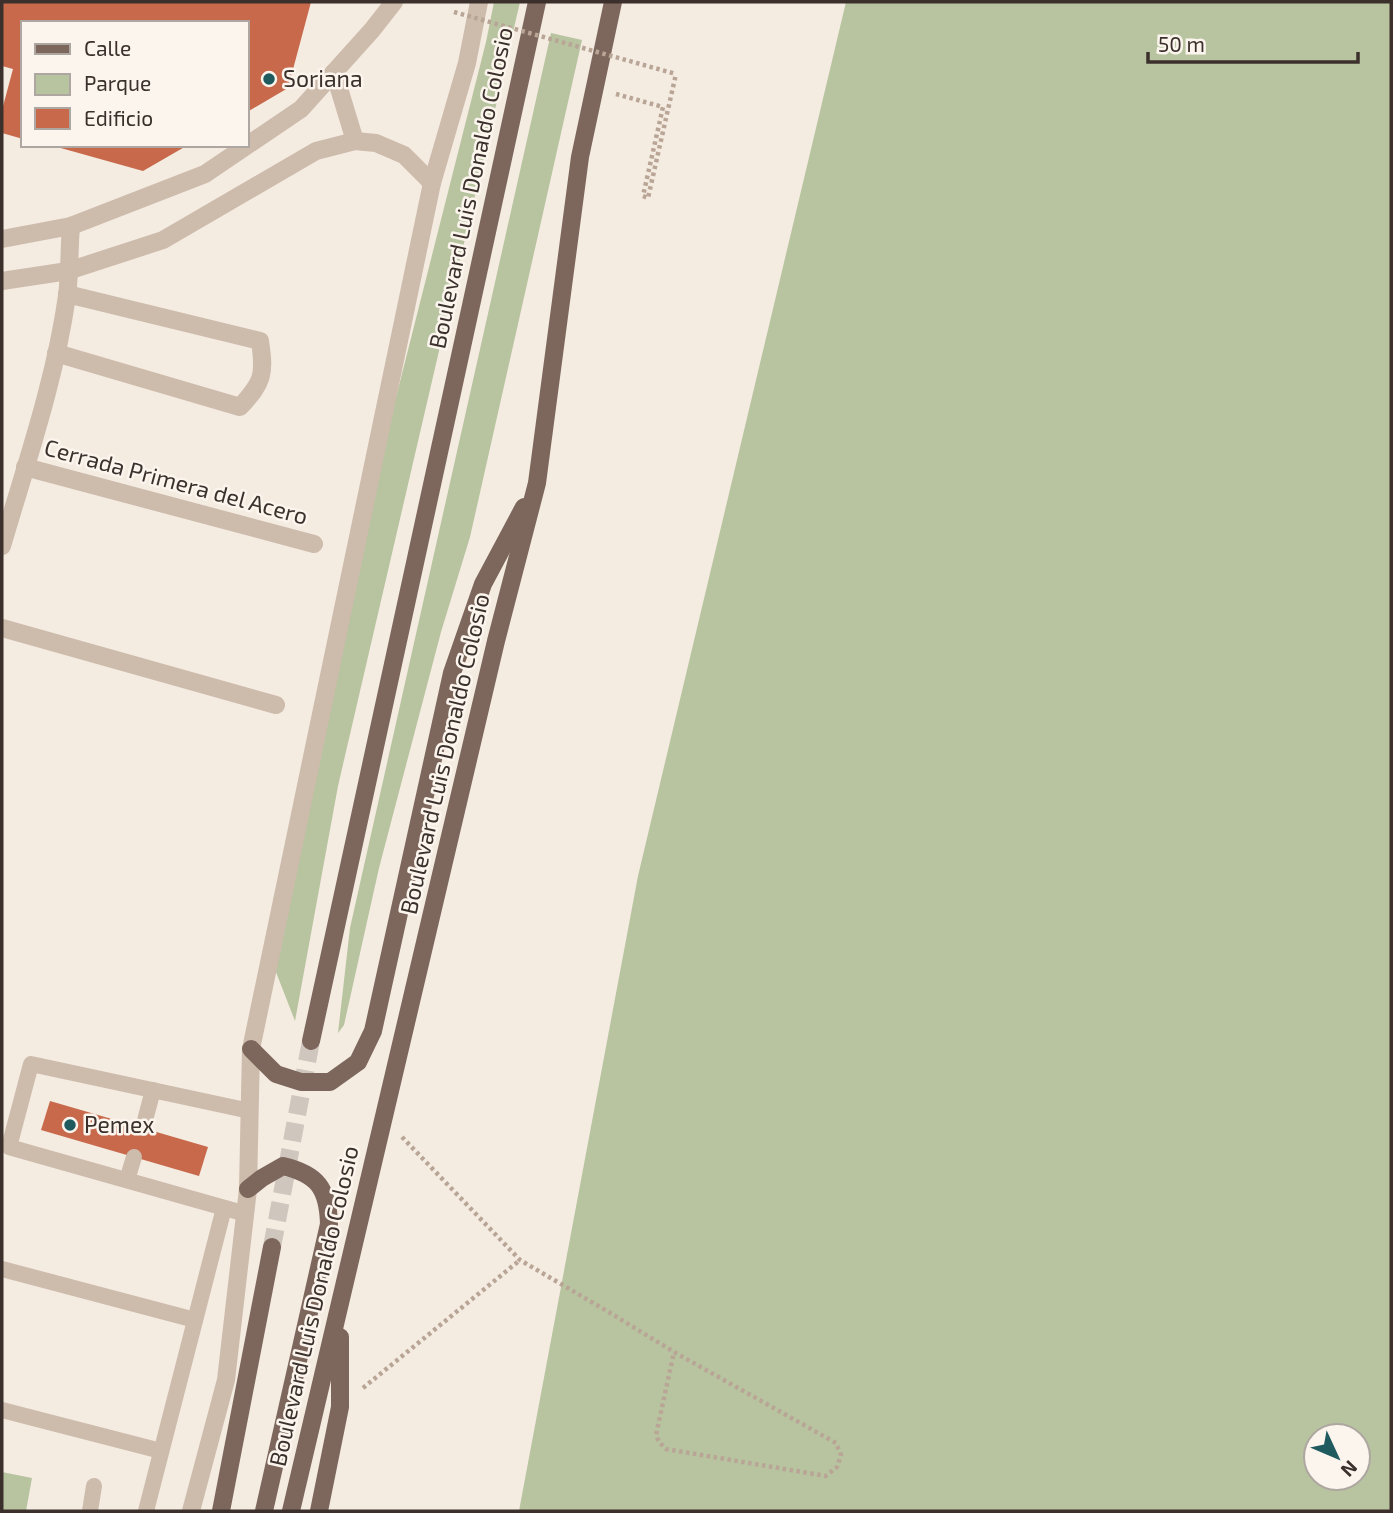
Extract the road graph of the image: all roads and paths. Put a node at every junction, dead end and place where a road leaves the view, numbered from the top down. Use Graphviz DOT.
graph roads {
  1 [pos="394,2"];
  2 [pos="479,2"];
  3 [pos="537,2"];
  4 [pos="612,2"];
  5 [pos="454,12"];
  6 [pos="334,72"];
  7 [pos="594,88"];
  8 [pos="355,141"];
  9 [pos="248,145"];
  10 [pos="245,147"];
  11 [pos="432,183"];
  12 [pos="71,226"];
  13 [pos="2,239"];
  14 [pos="68,271"];
  15 [pos="2,281"];
  16 [pos="67,294"];
  17 [pos="56,353"];
  18 [pos="25,467"];
  19 [pos="537,483"];
  20 [pos="314,544"];
  21 [pos="2,546"];
  22 [pos="2,628"];
  23 [pos="276,705"];
  24 [pos="312,1041"];
  25 [pos="251,1049"];
  26 [pos="153,1090"];
  27 [pos="250,1111"];
  28 [pos="384,1118"];
  29 [pos="143,1128"];
  30 [pos="134,1157"];
  31 [pos="127,1181"];
  32 [pos="248,1189"];
  33 [pos="224,1208"];
  34 [pos="246,1214"];
  35 [pos="272,1247"];
  36 [pos="520,1260"];
  37 [pos="2,1269"];
  38 [pos="340,1306"];
  39 [pos="195,1320"];
  40 [pos="674,1352"];
  41 [pos="340,1406"];
  42 [pos="2,1410"];
  43 [pos="161,1451"];
  44 [pos="94,1486"];
  45 [pos="90,1511"];
  46 [pos="146,1511"];
  47 [pos="191,1511"];
  48 [pos="221,1511"];
  49 [pos="264,1511"];
  50 [pos="291,1511"];
  51 [pos="320,1511"];
  1 -- 6 [label="street"];
  2 -- 11 [label="street"];
  3 -- 24 [label="main road, Boulevard Luis Donaldo Colosio"];
  4 -- 7 [label="main road, Boulevard Luis Donaldo Colosio"];
  5 -- 7 [label="path, bridge"];
  6 -- 8 [label="street"];
  6 -- 9 [label="street"];
  7 -- 19 [label="main road, Boulevard Luis Donaldo Colosio"];
  8 -- 11 [label="street"];
  8 -- 14 [label="street"];
  10 -- 12 [label="street"];
  11 -- 25 [label="street"];
  12 -- 13 [label="street"];
  12 -- 14 [label="street"];
  14 -- 15 [label="street"];
  14 -- 16 [label="street"];
  16 -- 17 [label="street"];
  16 -- 17 [label="street"];
  17 -- 18 [label="street"];
  18 -- 20 [label="street, Cerrada Primera del Acero"];
  18 -- 21 [label="street"];
  19 -- 25 [label="main road"];
  19 -- 28 [label="main road, Boulevard Luis Donaldo Colosio"];
  22 -- 23 [label="street"];
  25 -- 27 [label="street"];
  26 -- 27 [label="lane"];
  26 -- 29 [label="lane"];
  26 -- 31 [label="lane"];
  27 -- 32 [label="street"];
  28 -- 36 [label="path"];
  28 -- 38 [label="main road, Boulevard Luis Donaldo Colosio"];
  30 -- 31 [label="lane"];
  31 -- 33 [label="lane"];
  32 -- 34 [label="street"];
  32 -- 49 [label="main road"];
  33 -- 34 [label="lane"];
  33 -- 39 [label="lane"];
  34 -- 47 [label="street"];
  35 -- 48 [label="main road, Boulevard Luis Donaldo Colosio"];
  36 -- 40 [label="path"];
  36 -- 41 [label="path"];
  37 -- 39 [label="lane"];
  38 -- 41 [label="main road"];
  38 -- 50 [label="main road, Boulevard Luis Donaldo Colosio"];
  39 -- 43 [label="lane"];
  40 -- 40 [label="path"];
  41 -- 51 [label="main road"];
  42 -- 43 [label="lane"];
  43 -- 46 [label="lane"];
  44 -- 45 [label="lane"];
}
